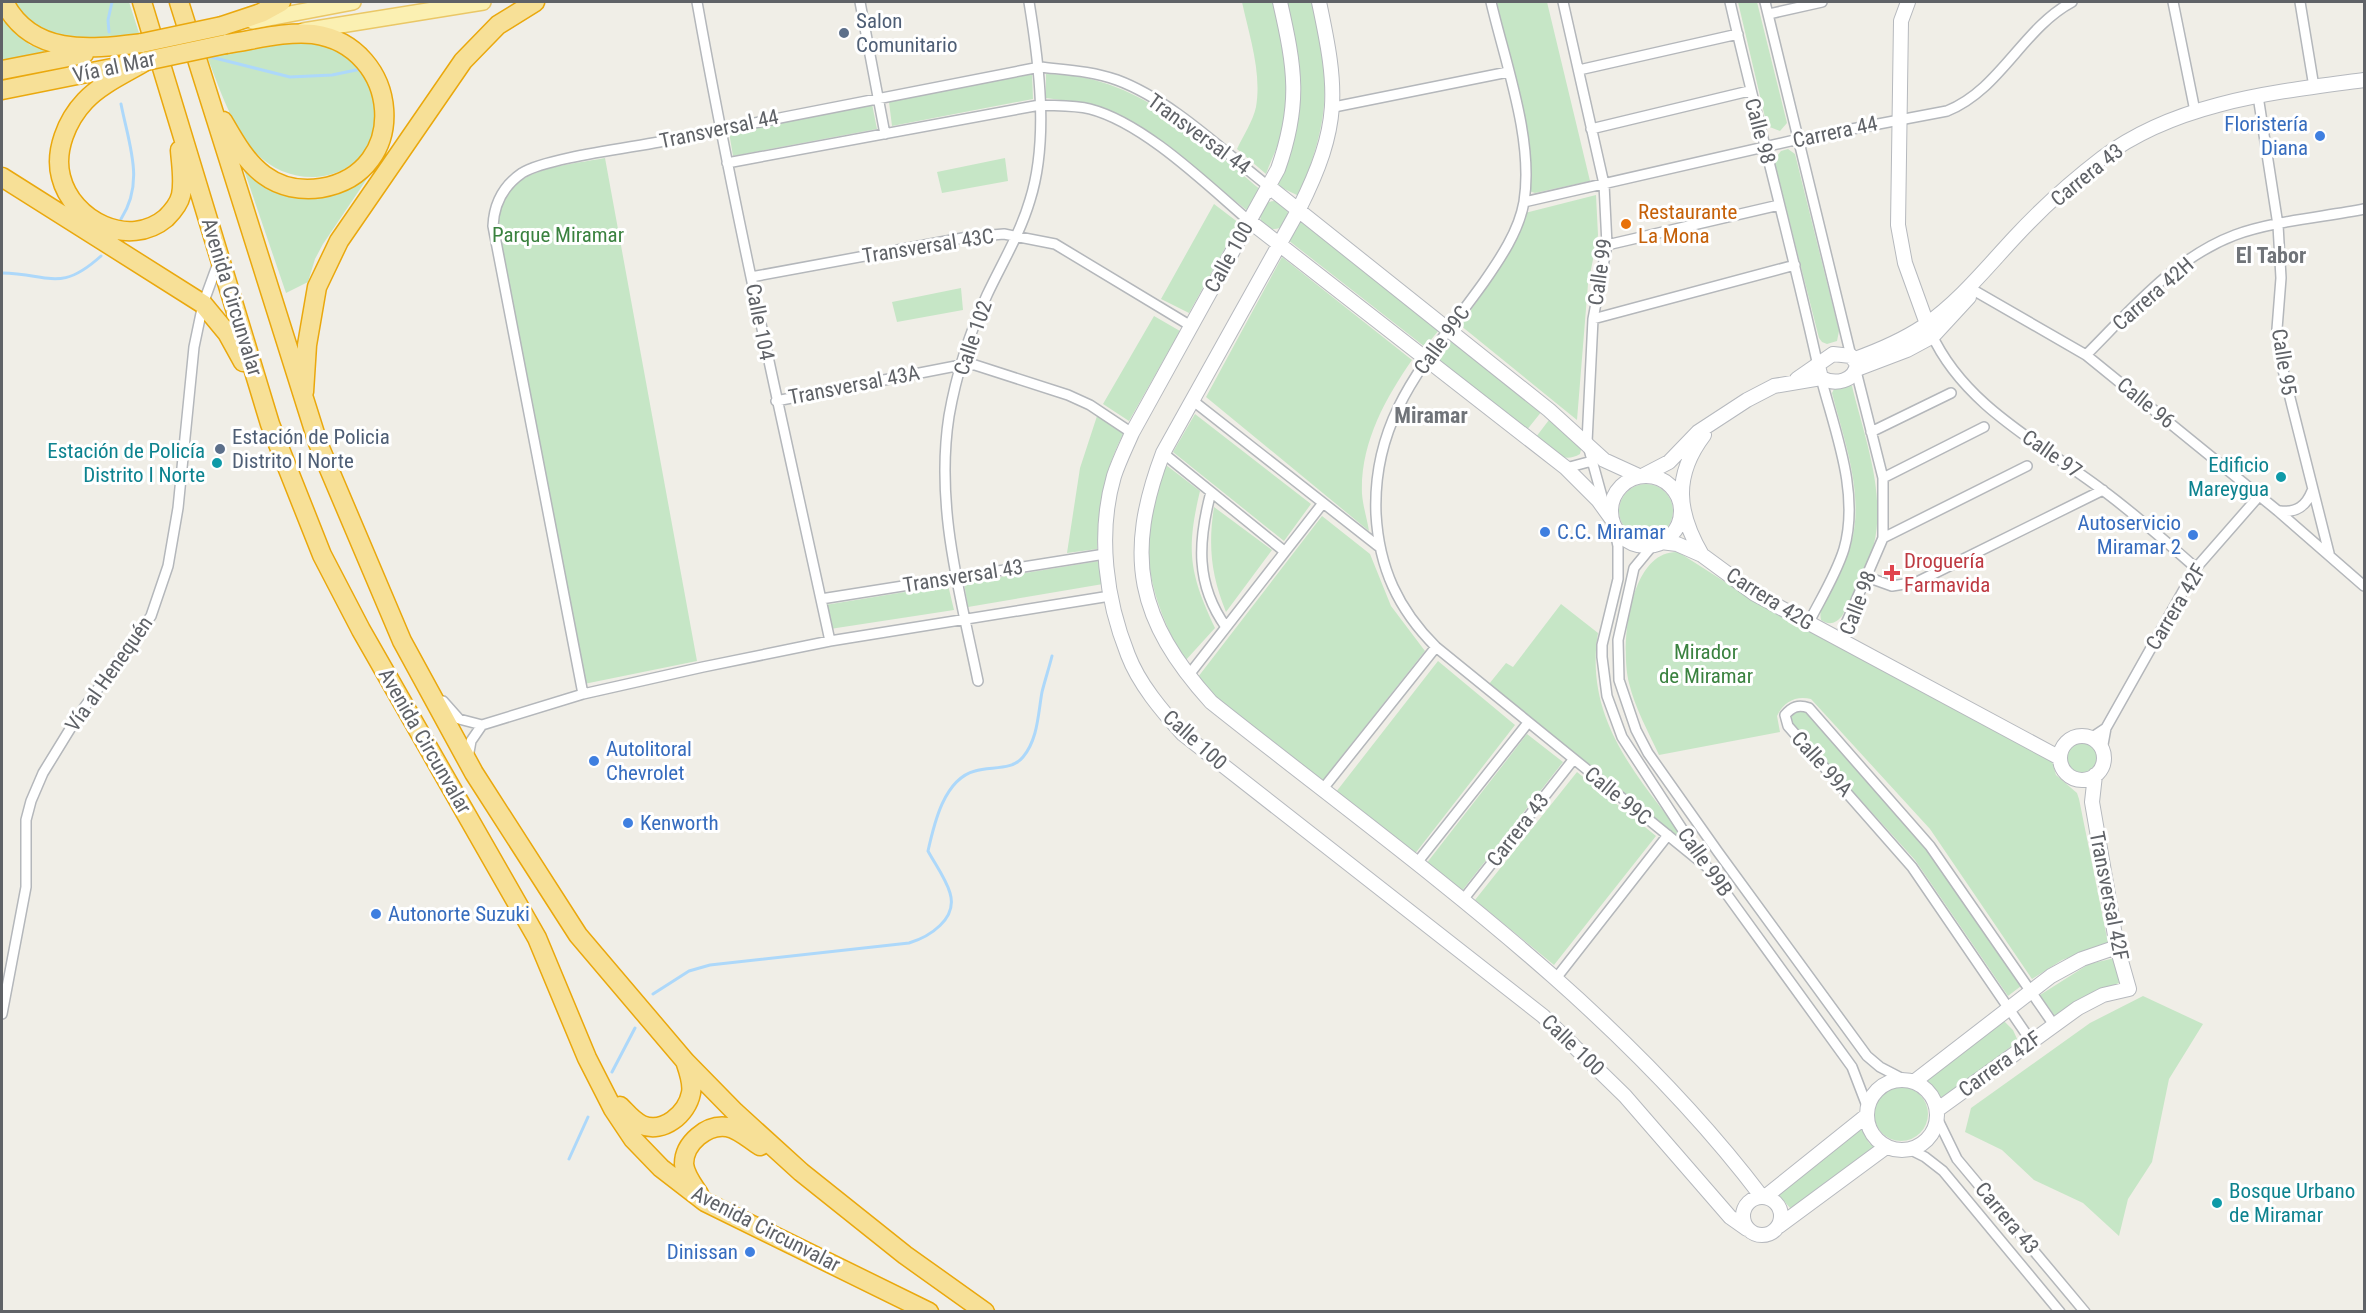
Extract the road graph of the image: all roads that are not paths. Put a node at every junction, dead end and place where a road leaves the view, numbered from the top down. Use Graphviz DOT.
graph roads {
  1 [pos="4,2"];
  2 [pos="142,2"];
  3 [pos="179,2"];
  4 [pos="281,2"];
  5 [pos="353,2"];
  6 [pos="483,2"];
  7 [pos="535,2"];
  8 [pos="697,2"];
  9 [pos="860,2"];
  10 [pos="1029,2"];
  11 [pos="1280,2"];
  12 [pos="1319,2"];
  13 [pos="1491,2"];
  14 [pos="1563,2"];
  15 [pos="1730,2"];
  16 [pos="1765,2"];
  17 [pos="1822,2"];
  18 [pos="1908,2"];
  19 [pos="2072,2"];
  20 [pos="2173,2"];
  21 [pos="2300,2"];
  22 [pos="1769,14"];
  23 [pos="1737,34"];
  24 [pos="224,35"];
  25 [pos="142,43"];
  26 [pos="146,61"];
  27 [pos="1040,67"];
  28 [pos="2,70"];
  29 [pos="1579,70"];
  30 [pos="1508,72"];
  31 [pos="2364,80"];
  32 [pos="2314,87"];
  33 [pos="2,90"];
  34 [pos="1749,92"];
  35 [pos="208,96"];
  36 [pos="2258,96"];
  37 [pos="878,97"];
  38 [pos="1040,105"];
  39 [pos="1334,107"];
  40 [pos="2195,111"];
  41 [pos="176,112"];
  42 [pos="1899,119"];
  43 [pos="720,129"];
  44 [pos="1591,129"];
  45 [pos="885,134"];
  46 [pos="1799,139"];
  47 [pos="1765,147"];
  48 [pos="727,163"];
  49 [pos="2,177"];
  50 [pos="1604,184"];
  51 [pos="1268,186"];
  52 [pos="1524,202"];
  53 [pos="1779,205"];
  54 [pos="1299,209"];
  55 [pos="2364,210"];
  56 [pos="1248,220"];
  57 [pos="2278,225"];
  58 [pos="1017,236"];
  59 [pos="1280,244"];
  60 [pos="1607,245"];
  61 [pos="220,258"];
  62 [pos="1795,266"];
  63 [pos="751,277"];
  64 [pos="1972,289"];
  65 [pos="203,304"];
  66 [pos="1593,319"];
  67 [pos="1191,326"];
  68 [pos="1448,330"];
  69 [pos="1930,330"];
  70 [pos="2086,355"];
  71 [pos="1426,360"];
  72 [pos="1855,363"];
  73 [pos="962,364"];
  74 [pos="1820,372"];
  75 [pos="1951,393"];
  76 [pos="1192,400"];
  77 [pos="776,401"];
  78 [pos="304,403"];
  79 [pos="1714,423"];
  80 [pos="270,424"];
  81 [pos="1984,427"];
  82 [pos="1871,432"];
  83 [pos="1132,433"];
  84 [pos="1587,442"];
  85 [pos="1164,453"];
  86 [pos="1592,461"];
  87 [pos="2028,466"];
  88 [pos="1566,468"];
  89 [pos="1641,476"];
  90 [pos="1882,478"];
  91 [pos="2103,490"];
  92 [pos="2312,491"];
  93 [pos="1211,492"];
  94 [pos="2259,495"];
  95 [pos="1323,503"];
  96 [pos="1682,506"];
  97 [pos="2278,510"];
  98 [pos="1610,518"];
  99 [pos="1883,538"];
  100 [pos="1657,544"];
  101 [pos="1378,546"];
  102 [pos="1284,551"];
  103 [pos="2329,553"];
  104 [pos="1105,554"];
  105 [pos="1702,555"];
  106 [pos="2196,568"];
  107 [pos="956,577"];
  108 [pos="1867,577"];
  109 [pos="2364,586"];
  110 [pos="1110,596"];
  111 [pos="821,599"];
  112 [pos="966,620"];
  113 [pos="1808,624"];
  114 [pos="1226,627"];
  115 [pos="1839,640"];
  116 [pos="830,641"];
  117 [pos="1436,647"];
  118 [pos="410,656"];
  119 [pos="1188,676"];
  120 [pos="978,681"];
  121 [pos="583,694"];
  122 [pos="1527,724"];
  123 [pos="482,725"];
  124 [pos="2106,728"];
  125 [pos="2091,738"];
  126 [pos="2102,750"];
  127 [pos="2058,753"];
  128 [pos="1573,760"];
  129 [pos="468,763"];
  130 [pos="2095,775"];
  131 [pos="2077,779"];
  132 [pos="1322,790"];
  133 [pos="2092,802"];
  134 [pos="1668,836"];
  135 [pos="1416,864"];
  136 [pos="1707,867"];
  137 [pos="1462,901"];
  138 [pos="2117,947"];
  139 [pos="1557,978"];
  140 [pos="2129,989"];
  141 [pos="2031,991"];
  142 [pos="2008,1008"];
  143 [pos="2,1014"];
  144 [pos="2054,1024"];
  145 [pos="2031,1041"];
  146 [pos="588,1058"];
  147 [pos="685,1061"];
  148 [pos="1909,1080"];
  149 [pos="1867,1111"];
  150 [pos="1937,1114"];
  151 [pos="1886,1147"];
  152 [pos="1910,1149"];
  153 [pos="790,1162"];
  154 [pos="1763,1197"];
  155 [pos="705,1202"];
  156 [pos="1779,1226"];
  157 [pos="1747,1229"];
  158 [pos="929,1311"];
  159 [pos="985,1311"];
  160 [pos="2060,1311"];
  161 [pos="2085,1311"];
  1 -- 25 [label="highway"];
  2 -- 41 [label="highway, Avenida Circunvalar"];
  3 -- 35 [label="highway, Avenida Circunvalar"];
  4 -- 24 [label="highway"];
  5 -- 24 [label="main road"];
  6 -- 24 [label="main road"];
  7 -- 78 [label="highway"];
  8 -- 43 [label="street, Calle 104"];
  9 -- 37 [label="street"];
  10 -- 27 [label="street, Calle 102"];
  11 -- 51 [label="street, Calle 100"];
  12 -- 39 [label="street, Calle 100"];
  13 -- 30 [label="street, Calle 99C"];
  14 -- 29 [label="street, Calle 99"];
  15 -- 23 [label="street, Calle 98"];
  16 -- 22 [label="street, Calle 98"];
  17 -- 22 [label="street"];
  18 -- 42 [label="street"];
  19 -- 42 [label="street, Carrera 44"];
  20 -- 40 [label="street"];
  21 -- 32 [label="street"];
  22 -- 46 [label="street, Calle 98"];
  23 -- 29 [label="street"];
  23 -- 34 [label="street, Calle 98"];
  24 -- 25 [label="highway, Vía al Mar, bridge"];
  24 -- 26 [label="highway, Vía al Mar, bridge"];
  24 -- 35 [label="highway"];
  25 -- 28 [label="highway, Vía al Mar"];
  26 -- 33 [label="highway, Vía al Mar"];
  26 -- 41 [label="highway"];
  27 -- 37 [label="street, Transversal 44"];
  27 -- 38 [label="street, Calle 102"];
  27 -- 51 [label="street, Transversal 44"];
  29 -- 44 [label="street, Calle 99"];
  30 -- 39 [label="street"];
  30 -- 52 [label="street, Calle 99C"];
  31 -- 32 [label="street, Carrera 43"];
  32 -- 36 [label="street, Carrera 43"];
  34 -- 44 [label="street"];
  34 -- 47 [label="street, Calle 98"];
  35 -- 78 [label="highway, Avenida Circunvalar"];
  36 -- 40 [label="street, Carrera 43"];
  36 -- 57 [label="street, Calle 95"];
  37 -- 43 [label="street, Transversal 44"];
  37 -- 45 [label="street"];
  38 -- 45 [label="street, Transversal 44"];
  38 -- 56 [label="street, Transversal 44"];
  38 -- 58 [label="street, Calle 102"];
  39 -- 54 [label="street, Calle 100"];
  40 -- 64 [label="street, Carrera 43"];
  41 -- 61 [label="highway, Avenida Circunvalar"];
  42 -- 46 [label="street, Carrera 44"];
  42 -- 69 [label="street"];
  43 -- 48 [label="street, Calle 104"];
  43 -- 121 [label="street, Transversal 44"];
  44 -- 50 [label="street, Calle 99"];
  45 -- 48 [label="street, Transversal 44"];
  46 -- 47 [label="street, Carrera 44"];
  46 -- 72 [label="street, Calle 98"];
  47 -- 50 [label="street, Carrera 44"];
  47 -- 53 [label="street, Calle 98"];
  48 -- 63 [label="street, Calle 104"];
  49 -- 65 [label="highway"];
  50 -- 52 [label="street, Carrera 44"];
  50 -- 60 [label="street, Calle 99"];
  51 -- 54 [label="street, Transversal 44"];
  51 -- 56 [label="street, Calle 100"];
  52 -- 68 [label="street, Calle 99C"];
  53 -- 60 [label="street"];
  53 -- 62 [label="street, Calle 98"];
  54 -- 59 [label="street, Calle 100"];
  54 -- 68 [label="street, Transversal 44"];
  55 -- 57 [label="street, Carrera 42H"];
  56 -- 59 [label="street, Transversal 44"];
  56 -- 67 [label="street, Calle 100"];
  57 -- 70 [label="street, Carrera 42H"];
  57 -- 92 [label="street, Calle 95"];
  58 -- 63 [label="street, Transversal 43C"];
  58 -- 67 [label="street, Transversal 43C"];
  58 -- 73 [label="street, Calle 102"];
  59 -- 71 [label="street, Transversal 44"];
  59 -- 76 [label="street, Calle 100"];
  60 -- 66 [label="street, Calle 99"];
  61 -- 65 [label="street, Vía al Henequén"];
  61 -- 80 [label="highway, Avenida Circunvalar"];
  62 -- 66 [label="street"];
  62 -- 74 [label="street, Calle 98"];
  63 -- 77 [label="street, Calle 104"];
  64 -- 69 [label="street, Carrera 43"];
  64 -- 70 [label="street, Calle 96"];
  65 -- 80 [label="highway"];
  65 -- 143 [label="street, Vía al Henequén"];
  66 -- 84 [label="street, Calle 99"];
  67 -- 83 [label="street, Calle 100"];
  68 -- 71 [label="street, Calle 99C"];
  68 -- 84 [label="street, Transversal 44"];
  69 -- 72 [label="street, Carrera 43"];
  69 -- 91 [label="street, Calle 97"];
  70 -- 94 [label="street, Calle 96"];
  71 -- 88 [label="street, Transversal 44"];
  71 -- 101 [label="street, Calle 99C"];
  72 -- 74 [label="street"];
  72 -- 74 [label="street"];
  72 -- 82 [label="street, Calle 98"];
  73 -- 77 [label="street, Transversal 43A"];
  73 -- 83 [label="street, Transversal 43A"];
  73 -- 107 [label="street, Calle 102"];
  74 -- 79 [label="street"];
  74 -- 113 [label="street, Calle 98"];
  75 -- 82 [label="street"];
  76 -- 85 [label="street, Calle 100"];
  76 -- 95 [label="street"];
  77 -- 111 [label="street, Calle 104"];
  78 -- 118 [label="highway, Avenida Circunvalar"];
  79 -- 89 [label="street"];
  79 -- 96 [label="street"];
  80 -- 146 [label="highway, Avenida Circunvalar"];
  81 -- 90 [label="street"];
  82 -- 90 [label="street, Calle 98"];
  83 -- 104 [label="street, Calle 100"];
  84 -- 86 [label="street, Calle 99"];
  84 -- 89 [label="street, Transversal 44"];
  85 -- 93 [label="street"];
  85 -- 119 [label="street, Calle 100"];
  86 -- 88 [label="street"];
  86 -- 98 [label="street, Calle 99"];
  87 -- 99 [label="street"];
  88 -- 98 [label="street, Transversal 44"];
  89 -- 96 [label="street"];
  89 -- 98 [label="street"];
  90 -- 99 [label="street, Calle 98"];
  91 -- 106 [label="street, Calle 97"];
  91 -- 108 [label="street"];
  92 -- 97 [label="street"];
  92 -- 103 [label="street, Calle 95"];
  93 -- 102 [label="street"];
  93 -- 114 [label="street"];
  94 -- 97 [label="street, Calle 96"];
  94 -- 106 [label="street, Carrera 42F"];
  95 -- 101 [label="street"];
  95 -- 102 [label="street"];
  96 -- 100 [label="street"];
  96 -- 105 [label="street, Carrera 42G"];
  97 -- 103 [label="street, Calle 96"];
  98 -- 100 [label="street"];
  98 -- 136 [label="street, Calle 99B"];
  99 -- 108 [label="street, Calle 98"];
  100 -- 105 [label="street, Carrera 42G"];
  100 -- 148 [label="street, Calle 99B"];
  101 -- 117 [label="street, Calle 99C"];
  102 -- 114 [label="street"];
  103 -- 109 [label="street, Calle 96"];
  104 -- 107 [label="street, Transversal 43"];
  104 -- 110 [label="street, Calle 100"];
  105 -- 113 [label="street, Carrera 42G"];
  106 -- 124 [label="street, Carrera 42F"];
  107 -- 111 [label="street, Transversal 43"];
  107 -- 112 [label="street, Calle 102"];
  108 -- 115 [label="street, Calle 98"];
  110 -- 112 [label="street, Transversal 43"];
  110 -- 157 [label="street, Calle 100"];
  111 -- 116 [label="street, Calle 104"];
  112 -- 116 [label="street, Transversal 43"];
  112 -- 120 [label="street, Calle 102"];
  113 -- 115 [label="street, Carrera 42G"];
  114 -- 119 [label="street"];
  115 -- 127 [label="street, Calle 98"];
  116 -- 121 [label="street, Transversal 43"];
  117 -- 122 [label="street, Calle 99C"];
  117 -- 132 [label="street"];
  118 -- 123 [label="street"];
  118 -- 129 [label="highway, Avenida Circunvalar"];
  119 -- 132 [label="street, Calle 100"];
  121 -- 123 [label="street, Transversal 43"];
  122 -- 128 [label="street, Calle 99C"];
  122 -- 135 [label="street"];
  123 -- 129 [label="street"];
  124 -- 125 [label="street, Carrera 42F"];
  124 -- 126 [label="street, Carrera 42F"];
  125 -- 126 [label="street"];
  125 -- 127 [label="street"];
  126 -- 130 [label="street"];
  127 -- 131 [label="street"];
  128 -- 134 [label="street, Calle 99C"];
  128 -- 137 [label="street, Carrera 43"];
  129 -- 147 [label="highway, Avenida Circunvalar"];
  130 -- 131 [label="street"];
  130 -- 133 [label="street, Transversal 42F"];
  131 -- 133 [label="street, Transversal 42F"];
  132 -- 135 [label="street, Calle 100"];
  133 -- 138 [label="street, Transversal 42F"];
  134 -- 136 [label="street, Calle 99C"];
  134 -- 139 [label="street"];
  135 -- 137 [label="street, Calle 100"];
  136 -- 149 [label="street, Calle 99B"];
  137 -- 139 [label="street, Calle 100"];
  138 -- 140 [label="street, Transversal 42F"];
  138 -- 141 [label="street, Carrera 42F"];
  139 -- 154 [label="street, Calle 100"];
  140 -- 144 [label="street, Carrera 42F"];
  141 -- 142 [label="street, Carrera 42F"];
  141 -- 142 [label="street, Calle 99A"];
  141 -- 144 [label="street, Calle 99A"];
  142 -- 145 [label="street, Calle 99A"];
  142 -- 148 [label="street, Carrera 42F"];
  144 -- 145 [label="street, Carrera 42F"];
  145 -- 150 [label="street, Carrera 42F"];
  146 -- 147 [label="highway"];
  146 -- 155 [label="highway, Avenida Circunvalar"];
  147 -- 153 [label="highway, Avenida Circunvalar"];
  148 -- 149 [label="street"];
  148 -- 150 [label="street"];
  149 -- 151 [label="street"];
  149 -- 154 [label="street"];
  150 -- 152 [label="street"];
  150 -- 161 [label="street, Carrera 43"];
  151 -- 152 [label="street"];
  151 -- 156 [label="street"];
  152 -- 160 [label="street, Carrera 43"];
  153 -- 155 [label="highway"];
  153 -- 159 [label="highway, Avenida Circunvalar"];
  154 -- 156 [label="street"];
  154 -- 157 [label="street"];
  155 -- 158 [label="highway, Avenida Circunvalar"];
  156 -- 157 [label="street"];
}
